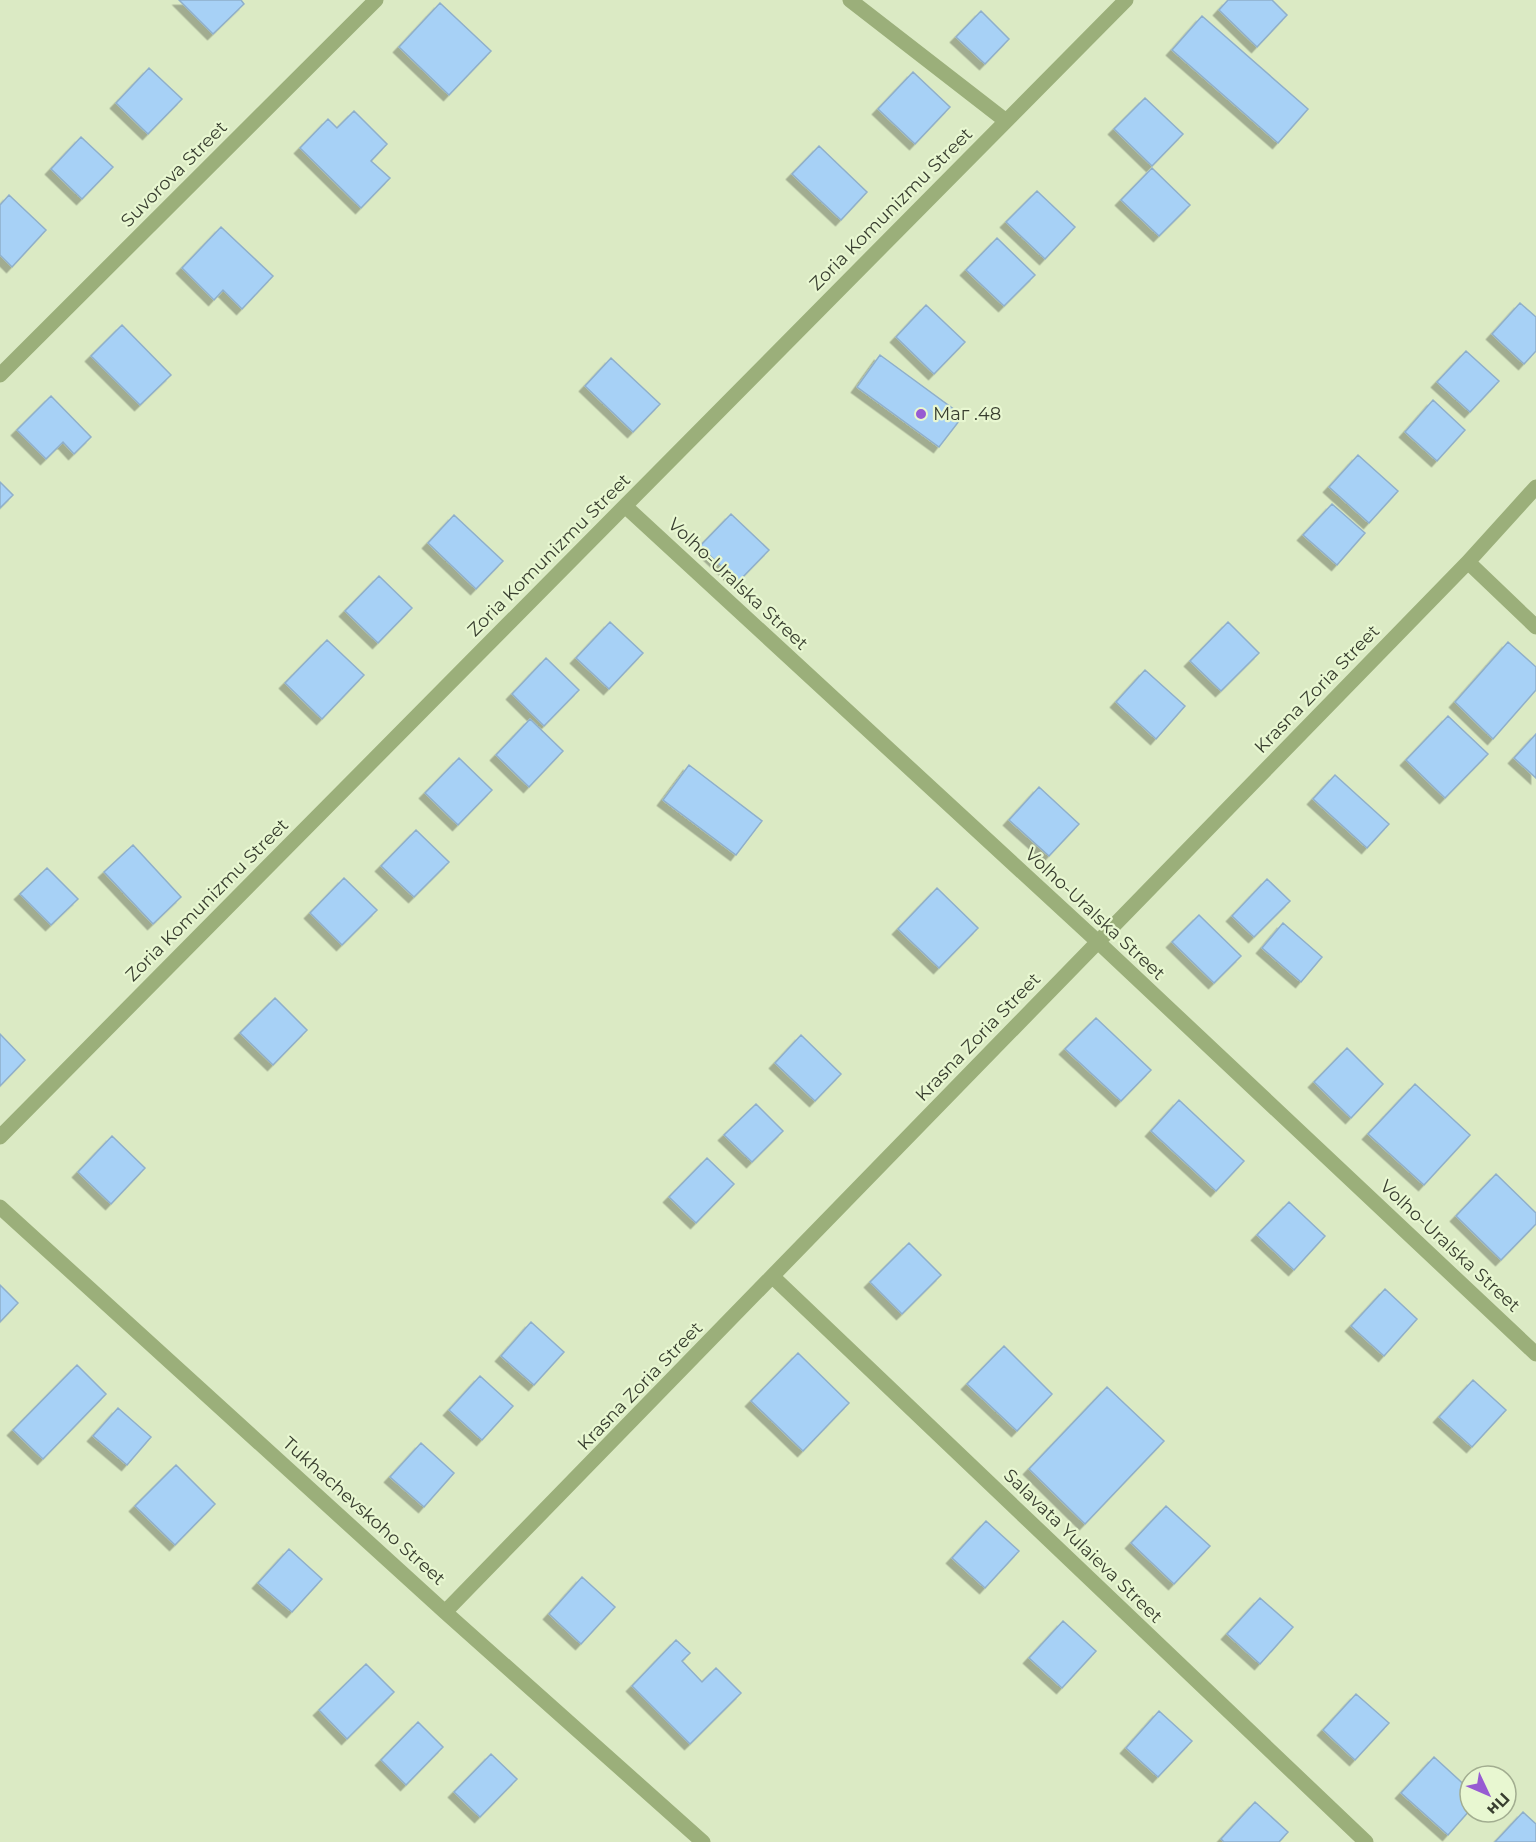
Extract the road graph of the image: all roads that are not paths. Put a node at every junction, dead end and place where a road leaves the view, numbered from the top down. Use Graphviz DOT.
graph roads {
  1 [pos="376,0"];
  2 [pos="850,0"];
  3 [pos="1126,0"];
  4 [pos="1006,121"];
  5 [pos="0,375"];
  6 [pos="1536,487"];
  7 [pos="625,506"];
  8 [pos="1468,562"];
  9 [pos="1536,627"];
  10 [pos="1097,941"];
  11 [pos="0,1137"];
  12 [pos="0,1207"];
  13 [pos="773,1277"];
  14 [pos="1536,1354"];
  15 [pos="446,1612"];
  16 [pos="703,1842"];
  17 [pos="1366,1842"];
  1 -- 5 [label="street, Suvorova Street"];
  2 -- 4 [label="street"];
  3 -- 4 [label="street, Zoria Komunizmu Street"];
  4 -- 7 [label="street, Zoria Komunizmu Street"];
  6 -- 8 [label="street, Krasna Zoria Street"];
  7 -- 10 [label="street, Volho-Uralska Street"];
  7 -- 11 [label="street, Zoria Komunizmu Street"];
  8 -- 9 [label="street"];
  8 -- 10 [label="street, Krasna Zoria Street"];
  10 -- 13 [label="street, Krasna Zoria Street"];
  10 -- 14 [label="street, Volho-Uralska Street"];
  12 -- 15 [label="street, Tukhachevskoho Street"];
  13 -- 15 [label="street, Krasna Zoria Street"];
  13 -- 17 [label="street, Salavata Yulaieva Street"];
  15 -- 16 [label="street, Tukhachevskoho Street"];
}
